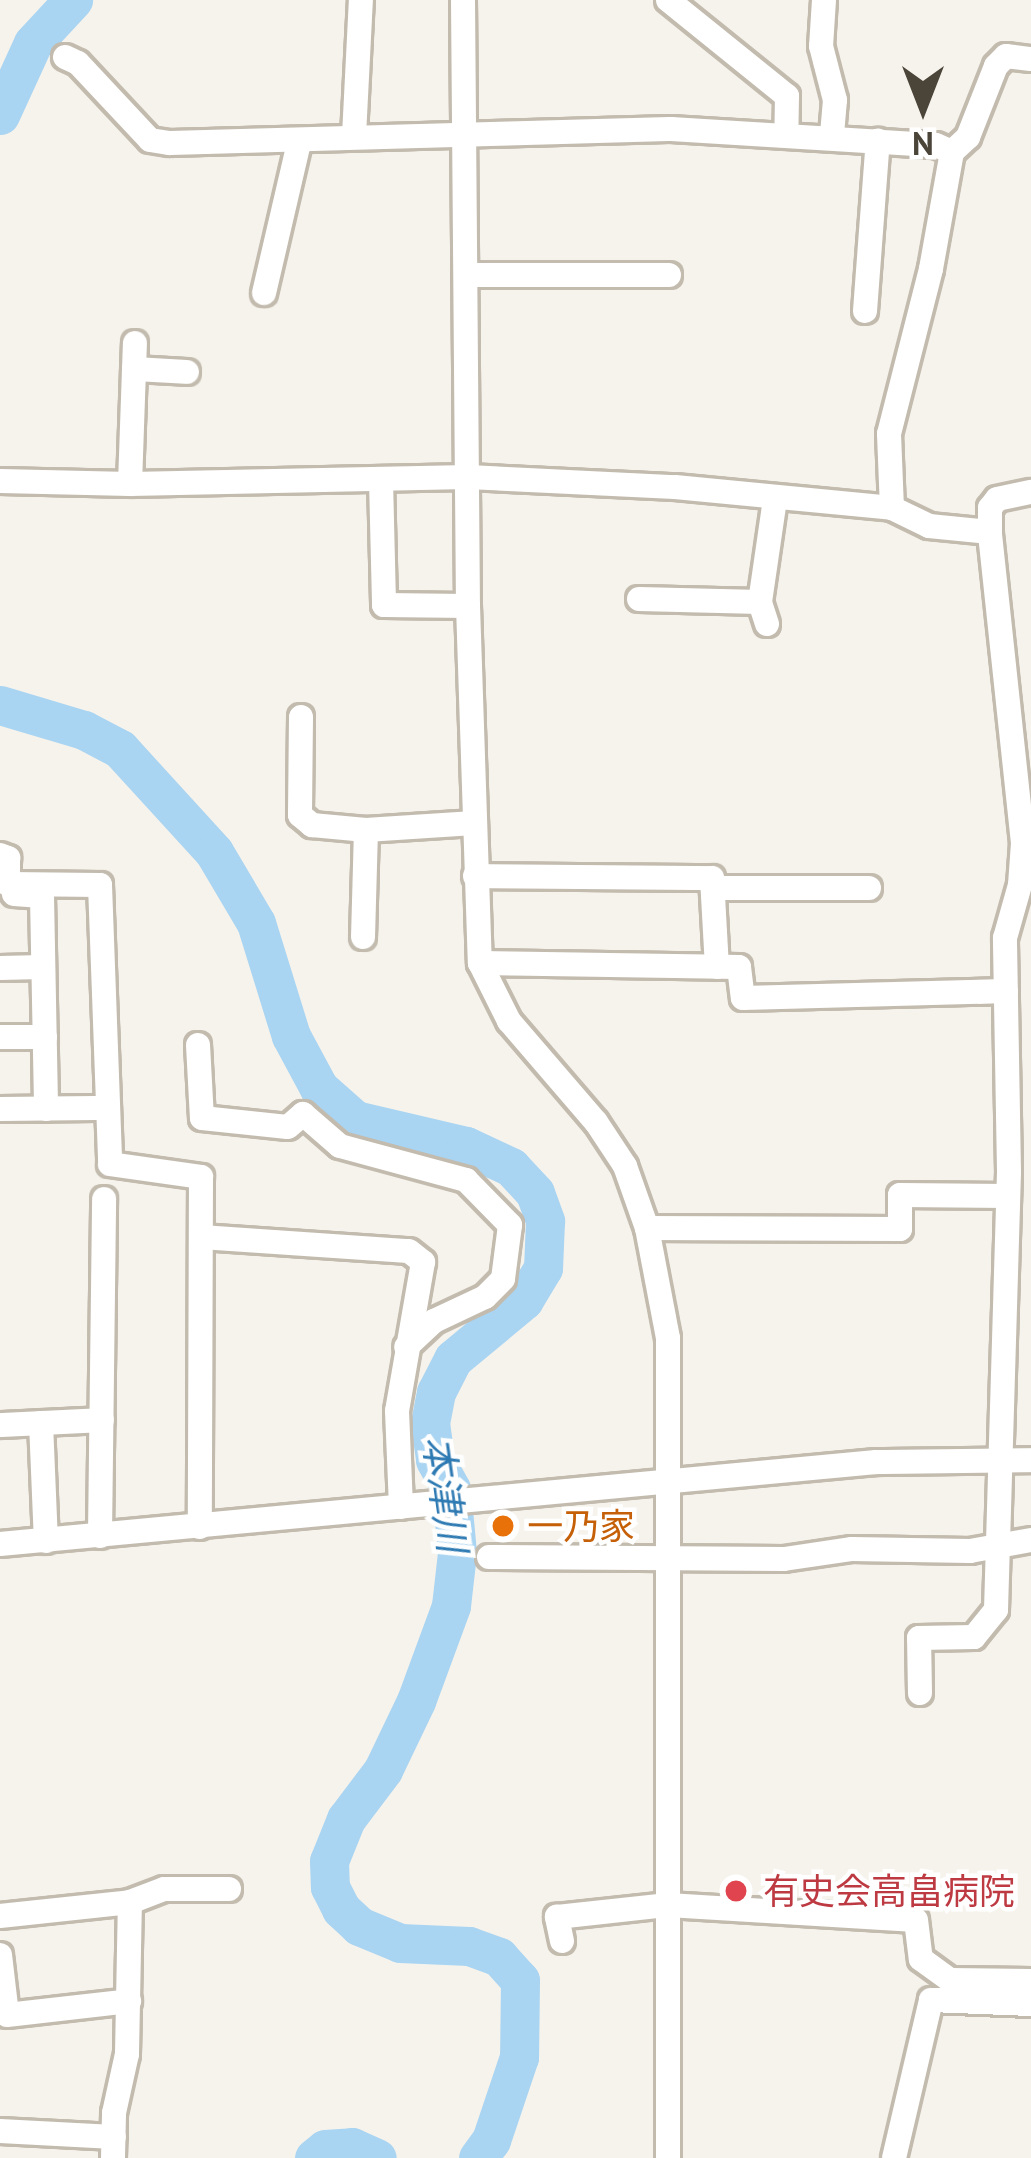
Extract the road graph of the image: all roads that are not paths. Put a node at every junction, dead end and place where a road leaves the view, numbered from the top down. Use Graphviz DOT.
graph roads {
  1 [pos="361,0"];
  2 [pos="463,0"];
  3 [pos="668,0"];
  4 [pos="824,0"];
  5 [pos="65,57"];
  6 [pos="1031,58"];
  7 [pos="464,133"];
  8 [pos="786,135"];
  9 [pos="355,136"];
  10 [pos="832,137"];
  11 [pos="878,140"];
  12 [pos="298,142"];
  13 [pos="952,152"];
  14 [pos="466,274"];
  15 [pos="669,274"];
  16 [pos="264,292"];
  17 [pos="865,310"];
  18 [pos="135,343"];
  19 [pos="134,369"];
  20 [pos="187,372"];
  21 [pos="468,477"];
  22 [pos="381,479"];
  23 [pos="0,481"];
  24 [pos="130,484"];
  25 [pos="1031,492"];
  26 [pos="775,499"];
  27 [pos="892,508"];
  28 [pos="991,532"];
  29 [pos="638,599"];
  30 [pos="468,606"];
  31 [pos="301,717"];
  32 [pos="474,823"];
  33 [pos="366,830"];
  34 [pos="1027,840"];
  35 [pos="0,855"];
  36 [pos="476,876"];
  37 [pos="717,888"];
  38 [pos="869,888"];
  39 [pos="0,893"];
  40 [pos="363,937"];
  41 [pos="480,963"];
  42 [pos="44,967"];
  43 [pos="717,967"];
  44 [pos="0,968"];
  45 [pos="1006,991"];
  46 [pos="1020,1016"];
  47 [pos="45,1036"];
  48 [pos="0,1037"];
  49 [pos="198,1045"];
  50 [pos="96,1108"];
  51 [pos="0,1109"];
  52 [pos="46,1109"];
  53 [pos="1016,1180"];
  54 [pos="104,1198"];
  55 [pos="647,1228"];
  56 [pos="201,1237"];
  57 [pos="406,1346"];
  58 [pos="102,1420"];
  59 [pos="41,1423"];
  60 [pos="0,1425"];
  61 [pos="996,1460"];
  62 [pos="1031,1460"];
  63 [pos="668,1481"];
  64 [pos="401,1507"];
  65 [pos="200,1527"];
  66 [pos="100,1536"];
  67 [pos="46,1540"];
  68 [pos="1031,1540"];
  69 [pos="997,1542"];
  70 [pos="0,1544"];
  71 [pos="489,1557"];
  72 [pos="670,1557"];
  73 [pos="920,1694"];
  74 [pos="229,1889"];
  75 [pos="130,1902"];
  76 [pos="668,1905"];
  77 [pos="0,1916"];
  78 [pos="562,1941"];
  79 [pos="0,1955"];
  80 [pos="1031,1982"];
  81 [pos="129,2001"];
  82 [pos="1031,2004"];
  83 [pos="0,2131"];
  84 [pos="114,2148"];
  85 [pos="668,2158"];
  86 [pos="894,2158"];
  1 -- 9 [label="street"];
  2 -- 7 [label="street"];
  3 -- 8 [label="street"];
  4 -- 10 [label="street"];
  5 -- 12 [label="street"];
  6 -- 13 [label="street"];
  7 -- 8 [label="street"];
  7 -- 9 [label="street"];
  7 -- 14 [label="street"];
  8 -- 10 [label="street"];
  9 -- 12 [label="street"];
  10 -- 11 [label="street"];
  11 -- 13 [label="street"];
  11 -- 17 [label="street"];
  12 -- 16 [label="street"];
  13 -- 27 [label="street"];
  14 -- 15 [label="street"];
  14 -- 21 [label="street"];
  18 -- 19 [label="street"];
  19 -- 20 [label="street"];
  19 -- 24 [label="street"];
  21 -- 22 [label="street"];
  21 -- 26 [label="street"];
  21 -- 30 [label="street"];
  22 -- 24 [label="street"];
  22 -- 30 [label="street"];
  23 -- 24 [label="street"];
  25 -- 28 [label="street"];
  26 -- 27 [label="street"];
  26 -- 29 [label="street"];
  27 -- 28 [label="street"];
  28 -- 34 [label="street"];
  30 -- 32 [label="street"];
  31 -- 33 [label="street"];
  32 -- 33 [label="street"];
  32 -- 36 [label="street"];
  33 -- 40 [label="street"];
  34 -- 45 [label="street"];
  35 -- 56 [label="street"];
  36 -- 37 [label="street"];
  36 -- 41 [label="street"];
  37 -- 38 [label="street"];
  37 -- 43 [label="street"];
  39 -- 42 [label="street"];
  41 -- 43 [label="street"];
  41 -- 55 [label="street"];
  42 -- 44 [label="street"];
  42 -- 47 [label="street"];
  43 -- 45 [label="street"];
  45 -- 46 [label="street"];
  46 -- 53 [label="street"];
  47 -- 48 [label="street"];
  47 -- 52 [label="street"];
  49 -- 57 [label="street"];
  50 -- 52 [label="street"];
  51 -- 52 [label="street"];
  53 -- 55 [label="street"];
  53 -- 61 [label="street"];
  54 -- 58 [label="street"];
  55 -- 63 [label="street"];
  56 -- 57 [label="street"];
  56 -- 65 [label="street"];
  57 -- 64 [label="street"];
  58 -- 59 [label="street"];
  58 -- 66 [label="street"];
  59 -- 60 [label="street"];
  59 -- 67 [label="street"];
  61 -- 62 [label="street"];
  61 -- 63 [label="street"];
  61 -- 69 [label="street"];
  63 -- 64 [label="street"];
  63 -- 72 [label="street"];
  64 -- 65 [label="street"];
  65 -- 66 [label="street"];
  66 -- 67 [label="street"];
  67 -- 70 [label="street"];
  68 -- 69 [label="street"];
  69 -- 72 [label="street"];
  69 -- 73 [label="street"];
  71 -- 72 [label="street"];
  72 -- 76 [label="street"];
  74 -- 75 [label="street"];
  75 -- 77 [label="street"];
  75 -- 81 [label="street"];
  76 -- 78 [label="street"];
  76 -- 80 [label="street"];
  76 -- 85 [label="street"];
  79 -- 81 [label="street"];
  81 -- 84 [label="street"];
  82 -- 86 [label="street"];
  83 -- 84 [label="street"];
}
